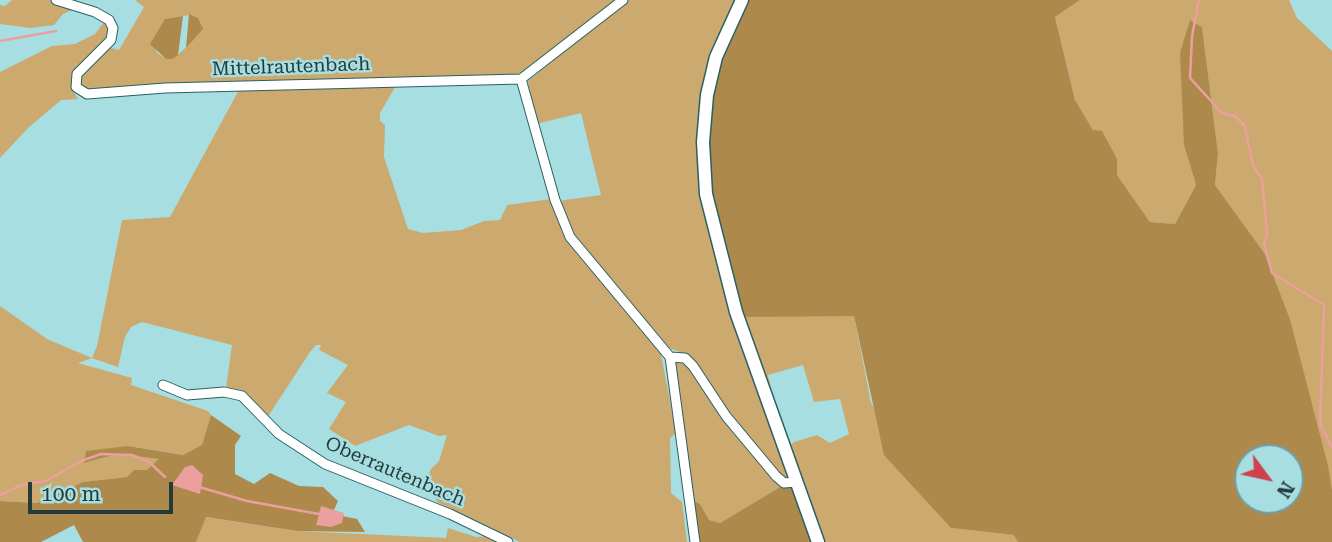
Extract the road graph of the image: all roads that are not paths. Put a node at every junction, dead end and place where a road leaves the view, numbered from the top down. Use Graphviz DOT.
graph roads {
  1 [pos="56,0"];
  2 [pos="623,0"];
  3 [pos="742,0"];
  4 [pos="521,79"];
  5 [pos="670,356"];
  6 [pos="163,385"];
  7 [pos="796,482"];
  8 [pos="508,542"];
  9 [pos="695,542"];
  10 [pos="818,542"];
  1 -- 4 [label="street, Mittelrautenbach"];
  2 -- 4 [label="street"];
  3 -- 7 [label="main road"];
  4 -- 5 [label="street"];
  5 -- 7 [label="street"];
  5 -- 9 [label="street"];
  6 -- 8 [label="street, Oberrautenbach"];
  7 -- 10 [label="main road"];
}
